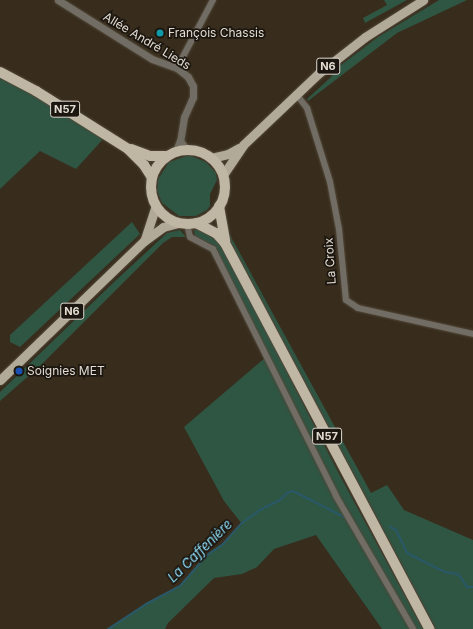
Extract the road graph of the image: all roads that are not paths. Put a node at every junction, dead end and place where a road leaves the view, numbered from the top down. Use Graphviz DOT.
graph roads {
  1 [pos="58,0"];
  2 [pos="213,0"];
  3 [pos="423,0"];
  4 [pos="177,68"];
  5 [pos="0,72"];
  6 [pos="296,94"];
  7 [pos="180,141"];
  8 [pos="243,145"];
  9 [pos="128,149"];
  10 [pos="188,150"];
  11 [pos="175,152"];
  12 [pos="166,156"];
  13 [pos="211,158"];
  14 [pos="223,176"];
  15 [pos="152,178"];
  16 [pos="156,206"];
  17 [pos="219,206"];
  18 [pos="187,223"];
  19 [pos="144,241"];
  20 [pos="225,243"];
  21 [pos="473,334"];
  22 [pos="0,380"];
  23 [pos="413,629"];
  24 [pos="428,629"];
  1 -- 4 [label="street, Allée André Lieds"];
  2 -- 4 [label="street"];
  3 -- 6 [label="main road, N6"];
  4 -- 7 [label="street, Allée André Lieds"];
  5 -- 9 [label="highway, N57"];
  6 -- 8 [label="main road, N6"];
  6 -- 21 [label="street, La Croix"];
  7 -- 10 [label="street"];
  7 -- 11 [label="street, Allée André Lieds"];
  8 -- 13 [label="main road, N6"];
  8 -- 14 [label="main road, N6"];
  9 -- 12 [label="highway, N57"];
  9 -- 15 [label="highway, N57"];
  10 -- 11 [label="highway"];
  10 -- 13 [label="highway"];
  11 -- 12 [label="highway"];
  12 -- 15 [label="highway"];
  13 -- 14 [label="highway"];
  14 -- 17 [label="highway"];
  15 -- 16 [label="highway"];
  16 -- 18 [label="highway"];
  16 -- 19 [label="main road, N6"];
  17 -- 18 [label="highway"];
  17 -- 20 [label="highway, N57"];
  18 -- 19 [label="main road, N6"];
  18 -- 20 [label="highway, N57"];
  18 -- 23 [label="street"];
  19 -- 22 [label="main road, N6"];
  20 -- 24 [label="highway, N57"];
}
